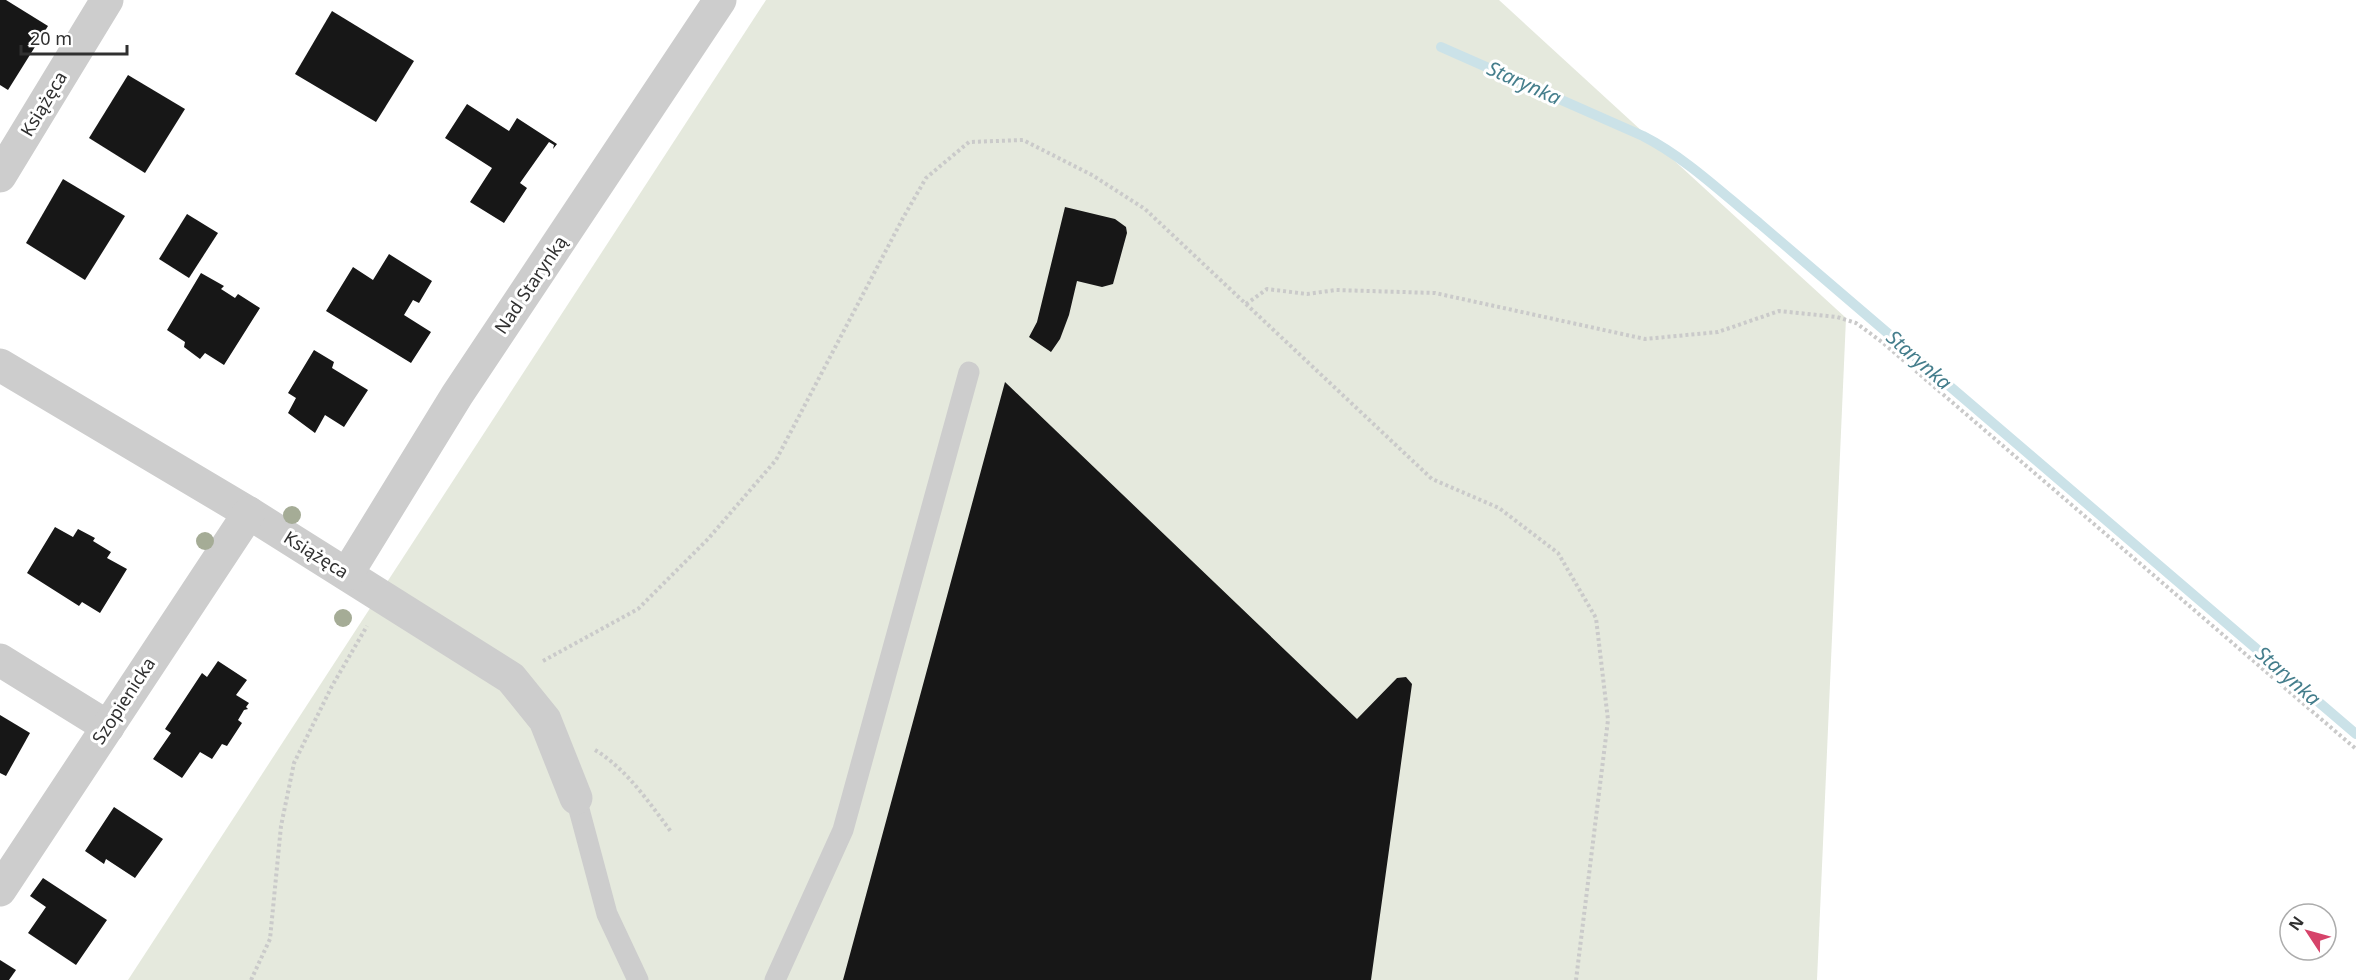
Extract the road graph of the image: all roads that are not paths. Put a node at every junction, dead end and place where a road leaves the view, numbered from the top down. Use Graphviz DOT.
graph roads {
  1 [pos="107,0"];
  2 [pos="720,0"];
  3 [pos="0,176"];
  4 [pos="0,365"];
  5 [pos="969,372"];
  6 [pos="249,513"];
  7 [pos="346,574"];
  8 [pos="0,660"];
  9 [pos="108,727"];
  10 [pos="576,798"];
  11 [pos="0,890"];
  12 [pos="638,980"];
  13 [pos="775,980"];
  1 -- 3 [label="street, Książęca"];
  2 -- 7 [label="street, Nad Starynką"];
  4 -- 6 [label="street, Książęca"];
  5 -- 13 [label="lane"];
  6 -- 7 [label="street, Książęca"];
  6 -- 9 [label="street, Szopienicka"];
  7 -- 10 [label="street, Książęca"];
  8 -- 9 [label="street"];
  9 -- 11 [label="street, Szopienicka"];
  10 -- 12 [label="lane"];
}
